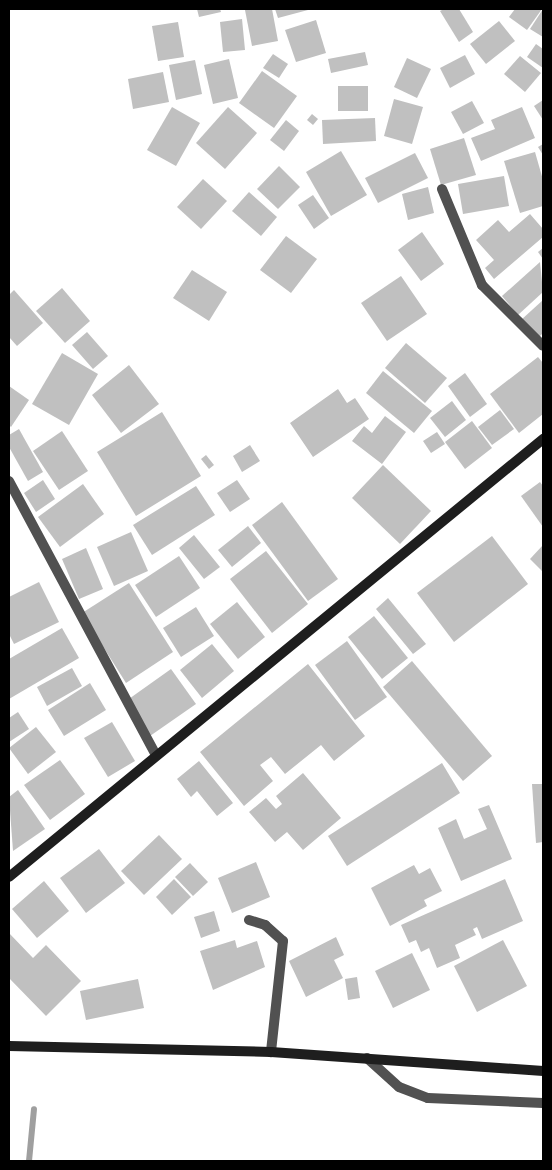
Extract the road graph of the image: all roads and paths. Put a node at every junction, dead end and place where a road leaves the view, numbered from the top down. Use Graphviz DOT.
graph roads {
  1 [pos="442,189"];
  2 [pos="543,346"];
  3 [pos="543,439"];
  4 [pos="9,481"];
  5 [pos="155,753"];
  6 [pos="9,877"];
  7 [pos="249,920"];
  8 [pos="9,1046"];
  9 [pos="272,1052"];
  10 [pos="367,1058"];
  11 [pos="543,1071"];
  12 [pos="543,1103"];
  1 -- 2 [label="street"];
  3 -- 5 [label="main road"];
  4 -- 5 [label="street"];
  5 -- 6 [label="main road"];
  7 -- 9 [label="street"];
  8 -- 9 [label="main road"];
  9 -- 10 [label="main road"];
  10 -- 11 [label="main road"];
  10 -- 12 [label="street"];
}
